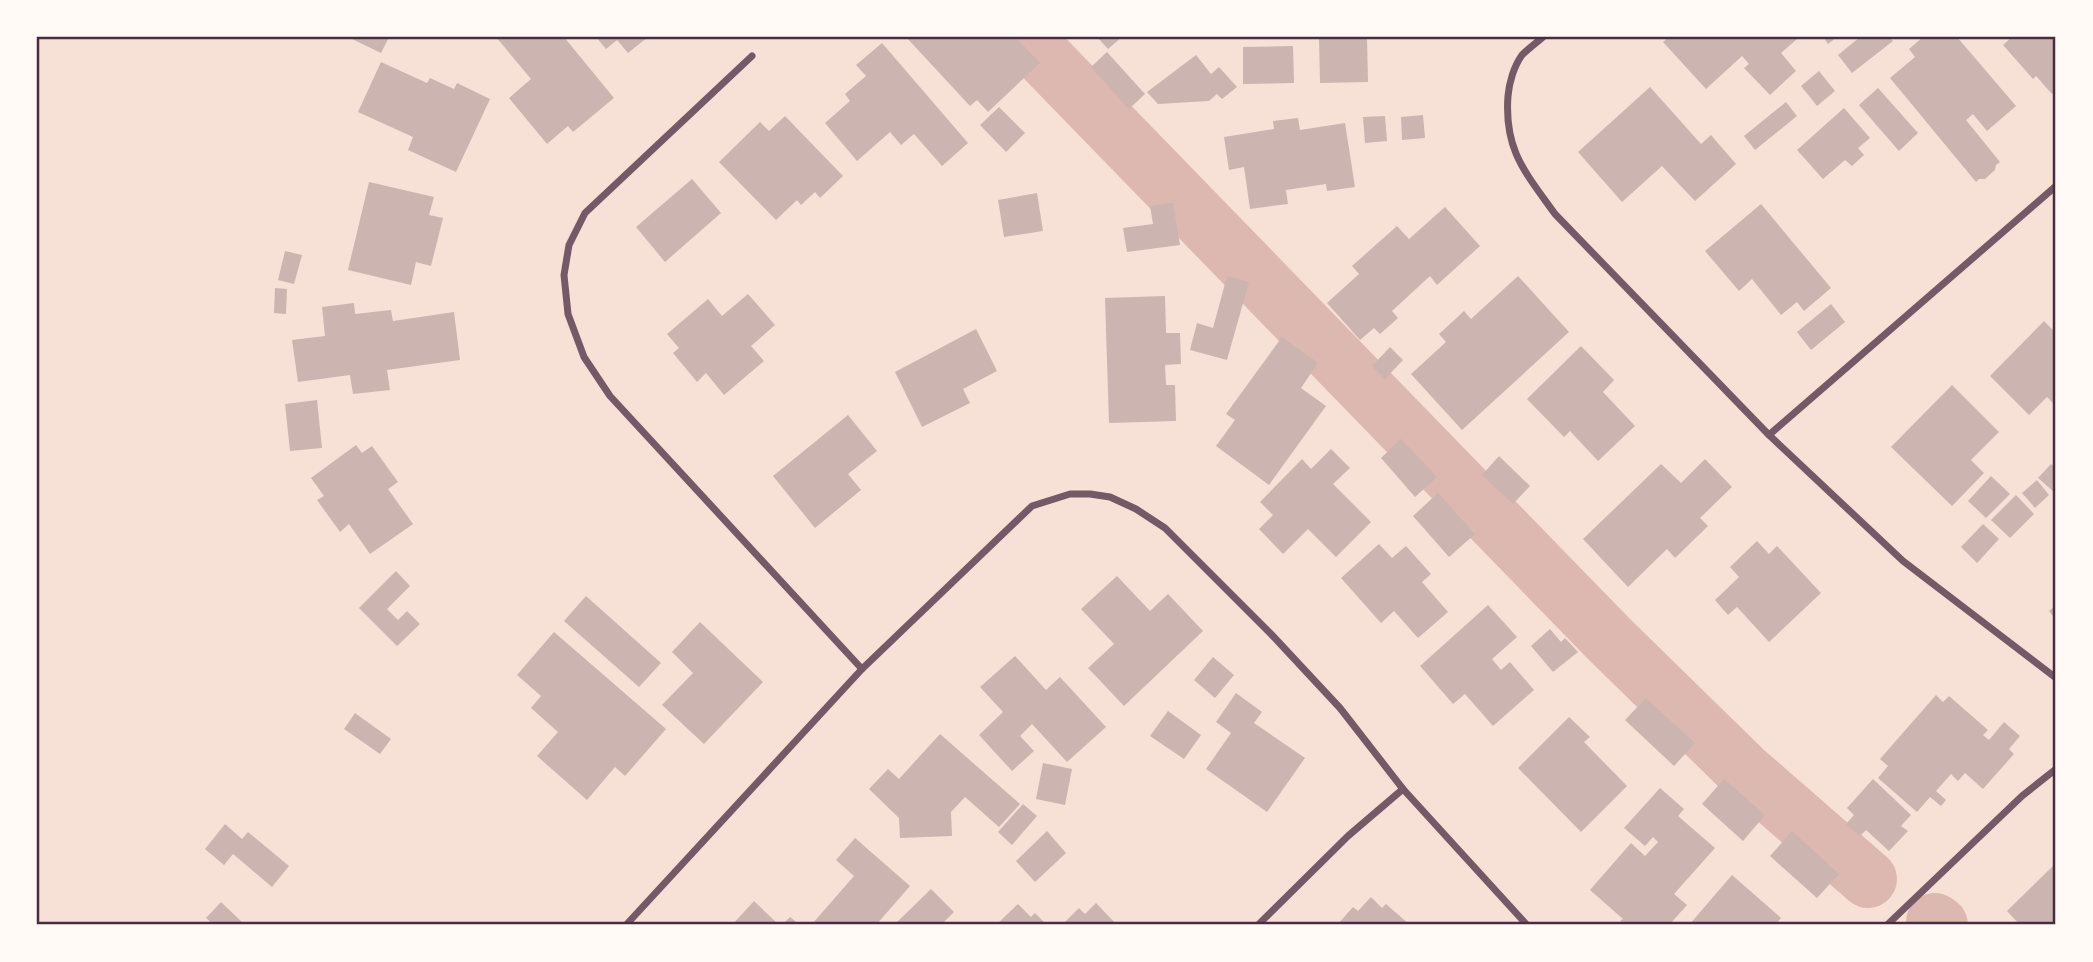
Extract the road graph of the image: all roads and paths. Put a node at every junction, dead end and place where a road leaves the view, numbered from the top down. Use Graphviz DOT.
graph roads {
  1 [pos="1542,37"];
  2 [pos="752,56"];
  3 [pos="2056,186"];
  4 [pos="1769,435"];
  5 [pos="862,668"];
  6 [pos="2056,678"];
  7 [pos="2056,769"];
  8 [pos="1403,789"];
  9 [pos="626,925"];
  10 [pos="1258,925"];
  11 [pos="1527,925"];
  12 [pos="1887,925"];
  1 -- 4 [label="street"];
  2 -- 5 [label="street"];
  3 -- 4 [label="street"];
  4 -- 6 [label="street"];
  5 -- 8 [label="street"];
  5 -- 9 [label="street"];
  7 -- 12 [label="street"];
  8 -- 10 [label="street"];
  8 -- 11 [label="street"];
}
